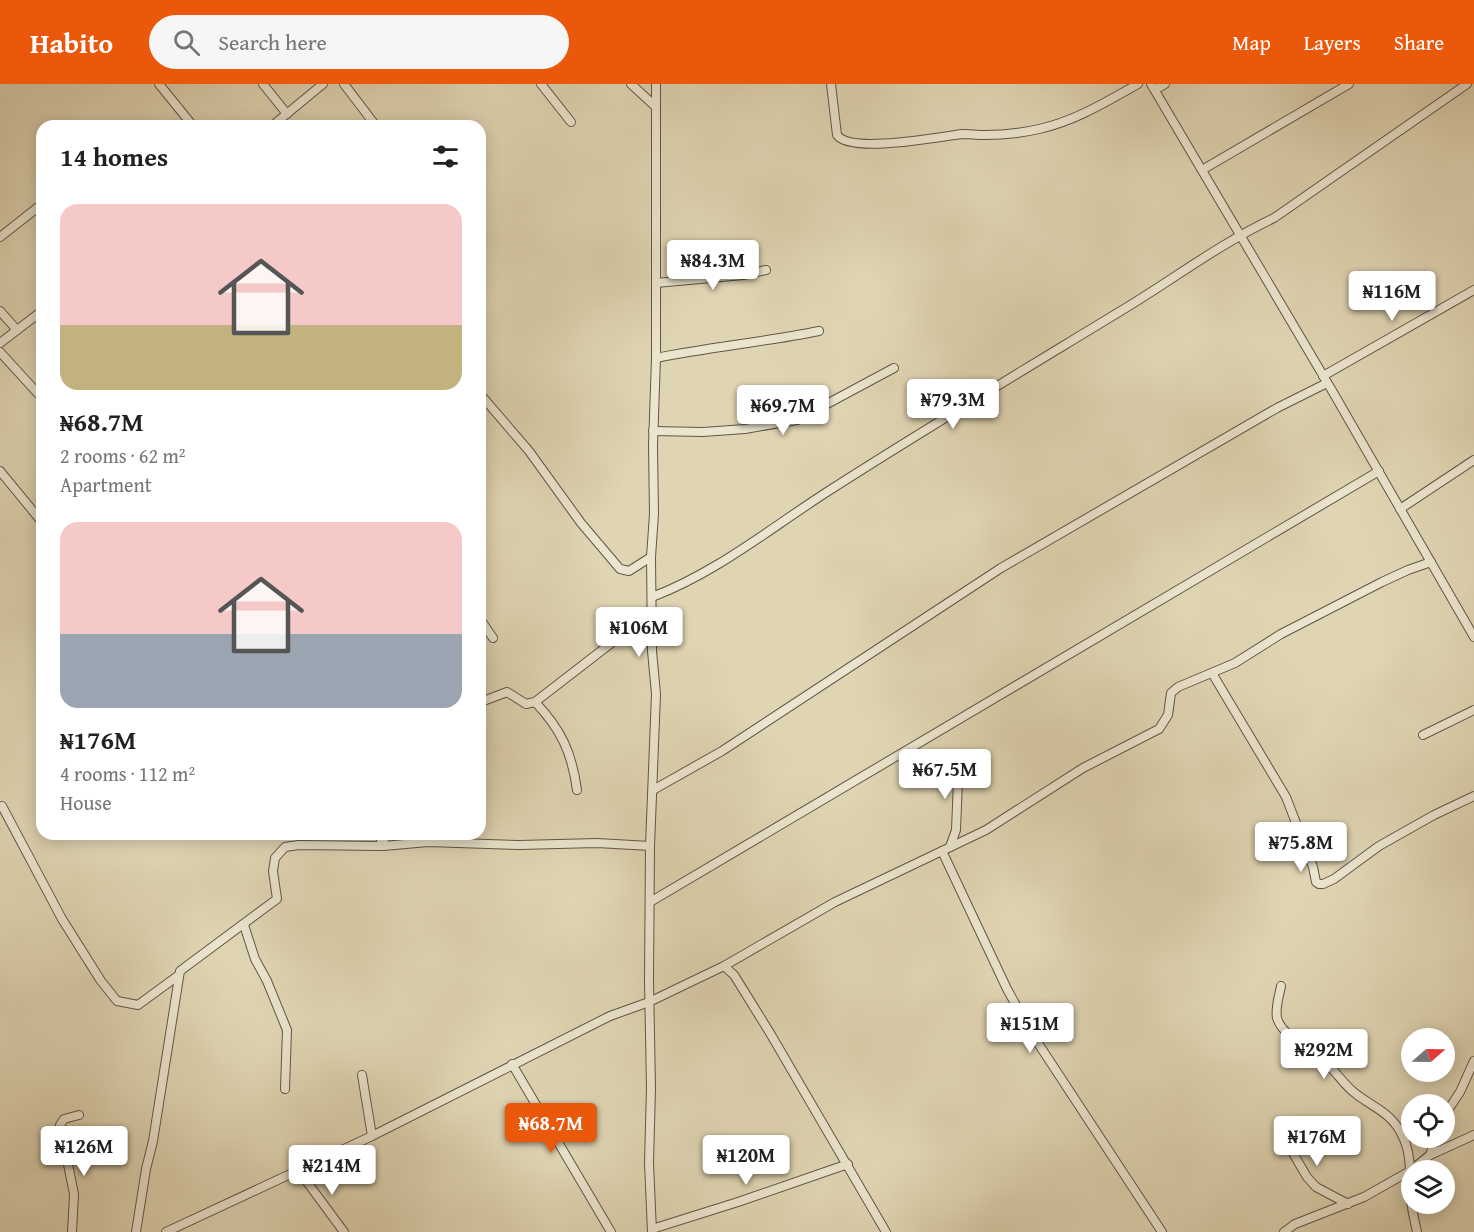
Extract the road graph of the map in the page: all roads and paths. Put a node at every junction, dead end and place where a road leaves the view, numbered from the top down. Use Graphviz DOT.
graph roads {
  1 [pos="159,84"];
  2 [pos="263,84"];
  3 [pos="323,84"];
  4 [pos="344,84"];
  5 [pos="541,84"];
  6 [pos="631,84"];
  7 [pos="656,84"];
  8 [pos="831,84"];
  9 [pos="1138,84"];
  10 [pos="1165,84"];
  11 [pos="1349,84"];
  12 [pos="1467,84"];
  13 [pos="1153,87"];
  14 [pos="656,106"];
  15 [pos="287,114"];
  16 [pos="188,120"];
  17 [pos="280,120"];
  18 [pos="371,120"];
  19 [pos="571,122"];
  20 [pos="1202,170"];
  21 [pos="36,209"];
  22 [pos="1239,235"];
  23 [pos="0,237"];
  24 [pos="766,270"];
  25 [pos="656,283"];
  26 [pos="1474,290"];
  27 [pos="0,311"];
  28 [pos="36,316"];
  29 [pos="17,330"];
  30 [pos="819,331"];
  31 [pos="0,344"];
  32 [pos="0,352"];
  33 [pos="656,358"];
  34 [pos="894,368"];
  35 [pos="1325,380"];
  36 [pos="36,391"];
  37 [pos="486,401"];
  38 [pos="653,431"];
  39 [pos="1474,460"];
  40 [pos="0,471"];
  41 [pos="1378,471"];
  42 [pos="1400,509"];
  43 [pos="36,515"];
  44 [pos="651,557"];
  45 [pos="1431,562"];
  46 [pos="652,597"];
  47 [pos="652,618"];
  48 [pos="486,628"];
  49 [pos="1474,637"];
  50 [pos="493,638"];
  51 [pos="1212,673"];
  52 [pos="486,700"];
  53 [pos="535,702"];
  54 [pos="1474,710"];
  55 [pos="1423,735"];
  56 [pos="959,756"];
  57 [pos="577,790"];
  58 [pos="653,790"];
  59 [pos="1474,796"];
  60 [pos="2,806"];
  61 [pos="381,840"];
  62 [pos="384,840"];
  63 [pos="383,846"];
  64 [pos="650,846"];
  65 [pos="946,849"];
  66 [pos="650,902"];
  67 [pos="244,925"];
  68 [pos="724,966"];
  69 [pos="179,975"];
  70 [pos="1281,986"];
  71 [pos="649,1002"];
  72 [pos="1474,1061"];
  73 [pos="512,1064"];
  74 [pos="362,1075"];
  75 [pos="285,1089"];
  76 [pos="1455,1100"];
  77 [pos="79,1115"];
  78 [pos="1474,1135"];
  79 [pos="372,1136"];
  80 [pos="1283,1136"];
  81 [pos="1432,1148"];
  82 [pos="1430,1155"];
  83 [pos="1409,1160"];
  84 [pos="1424,1160"];
  85 [pos="848,1164"];
  86 [pos="299,1171"];
  87 [pos="1401,1176"];
  88 [pos="1348,1204"];
  89 [pos="1413,1214"];
  90 [pos="652,1230"];
  91 [pos="72,1232"];
  92 [pos="136,1232"];
  93 [pos="166,1232"];
  94 [pos="344,1232"];
  95 [pos="611,1232"];
  96 [pos="886,1232"];
  97 [pos="1162,1232"];
  98 [pos="1285,1232"];
  99 [pos="1417,1232"];
  1 -- 16 [label="street"];
  2 -- 15 [label="street"];
  3 -- 15 [label="street"];
  4 -- 18 [label="street"];
  5 -- 19 [label="street"];
  6 -- 14 [label="street"];
  7 -- 14 [label="street"];
  8 -- 9 [label="street"];
  10 -- 13 [label="street"];
  11 -- 20 [label="street"];
  12 -- 22 [label="street"];
  13 -- 20 [label="street"];
  14 -- 25 [label="street"];
  15 -- 17 [label="street"];
  20 -- 22 [label="street"];
  21 -- 23 [label="street"];
  22 -- 35 [label="street"];
  22 -- 46 [label="street"];
  24 -- 25 [label="street"];
  25 -- 33 [label="street"];
  26 -- 35 [label="street"];
  27 -- 29 [label="street"];
  28 -- 29 [label="street"];
  29 -- 31 [label="street"];
  30 -- 33 [label="street"];
  32 -- 36 [label="street"];
  33 -- 38 [label="street"];
  34 -- 38 [label="street"];
  35 -- 41 [label="street"];
  35 -- 58 [label="street"];
  37 -- 44 [label="street"];
  38 -- 44 [label="street"];
  39 -- 42 [label="street"];
  40 -- 43 [label="street"];
  41 -- 42 [label="street"];
  41 -- 66 [label="street"];
  42 -- 45 [label="street"];
  44 -- 46 [label="street"];
  45 -- 49 [label="street"];
  45 -- 51 [label="street"];
  46 -- 47 [label="street"];
  47 -- 53 [label="street"];
  47 -- 58 [label="street"];
  48 -- 50 [label="street"];
  51 -- 59 [label="street"];
  51 -- 65 [label="street"];
  52 -- 53 [label="street"];
  53 -- 57 [label="street"];
  54 -- 55 [label="street"];
  56 -- 65 [label="street"];
  58 -- 64 [label="street"];
  60 -- 69 [label="street"];
  61 -- 63 [label="street"];
  62 -- 63 [label="street"];
  63 -- 64 [label="street"];
  63 -- 67 [label="street"];
  64 -- 66 [label="street"];
  65 -- 68 [label="street"];
  65 -- 97 [label="street"];
  66 -- 71 [label="street"];
  67 -- 69 [label="street"];
  67 -- 75 [label="street"];
  68 -- 71 [label="street"];
  68 -- 85 [label="street"];
  69 -- 92 [label="street"];
  70 -- 83 [label="street"];
  71 -- 73 [label="street"];
  71 -- 90 [label="street"];
  72 -- 76 [label="street"];
  73 -- 79 [label="street"];
  73 -- 95 [label="street"];
  74 -- 79 [label="street"];
  77 -- 91 [label="street"];
  78 -- 82 [label="street"];
  79 -- 86 [label="street"];
  80 -- 88 [label="street"];
  81 -- 82 [label="street"];
  82 -- 84 [label="street"];
  85 -- 90 [label="street"];
  85 -- 96 [label="street"];
  86 -- 93 [label="street"];
  86 -- 94 [label="street"];
  87 -- 88 [label="street"];
  88 -- 98 [label="street"];
  89 -- 99 [label="street"];
}
